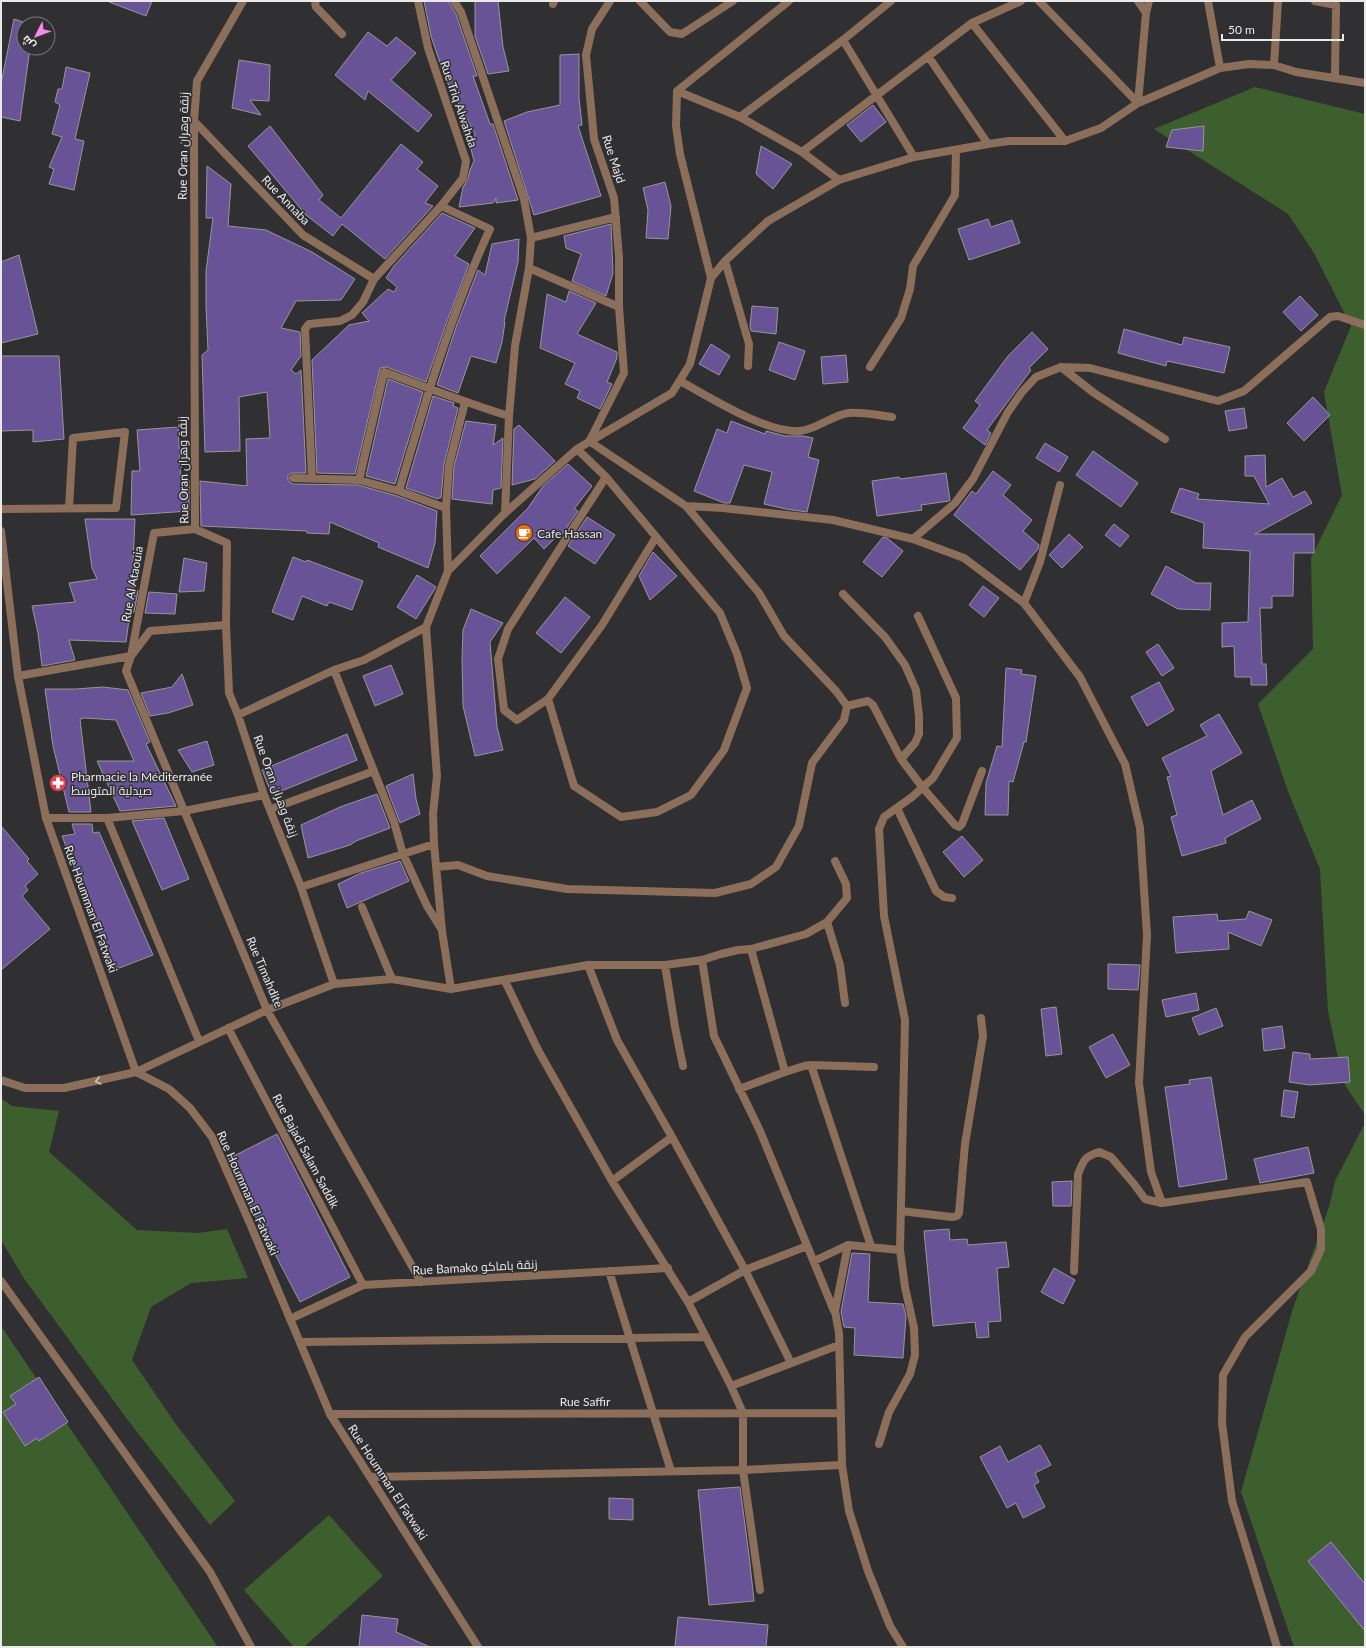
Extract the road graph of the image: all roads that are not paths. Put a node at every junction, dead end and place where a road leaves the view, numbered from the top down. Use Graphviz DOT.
graph roads {
  1 [pos="243,1"];
  2 [pos="315,1"];
  3 [pos="418,1"];
  4 [pos="454,1"];
  5 [pos="461,1"];
  6 [pos="610,1"];
  7 [pos="640,1"];
  8 [pos="733,1"];
  9 [pos="789,1"];
  10 [pos="891,1"];
  11 [pos="1021,1"];
  12 [pos="1039,1"];
  13 [pos="1138,1"];
  14 [pos="1149,1"];
  15 [pos="1208,1"];
  16 [pos="1278,1"];
  17 [pos="1315,1"];
  18 [pos="461,12"];
  19 [pos="1146,13"];
  20 [pos="972,23"];
  21 [pos="342,34"];
  22 [pos="843,40"];
  23 [pos="928,56"];
  24 [pos="1274,65"];
  25 [pos="1220,68"];
  26 [pos="1335,78"];
  27 [pos="1365,83"];
  28 [pos="677,91"];
  29 [pos="876,95"];
  30 [pos="1138,102"];
  31 [pos="740,117"];
  32 [pos="194,121"];
  33 [pos="1065,141"];
  34 [pos="988,144"];
  35 [pos="956,150"];
  36 [pos="802,152"];
  37 [pos="914,158"];
  38 [pos="839,180"];
  39 [pos="441,206"];
  40 [pos="616,217"];
  41 [pos="531,238"];
  42 [pos="725,261"];
  43 [pos="529,268"];
  44 [pos="711,278"];
  45 [pos="374,279"];
  46 [pos="619,307"];
  47 [pos="1365,325"];
  48 [pos="748,366"];
  49 [pos="870,367"];
  50 [pos="1061,367"];
  51 [pos="680,381"];
  52 [pos="429,388"];
  53 [pos="465,402"];
  54 [pos="509,416"];
  55 [pos="892,417"];
  56 [pos="1165,439"];
  57 [pos="590,441"];
  58 [pos="577,449"];
  59 [pos="606,477"];
  60 [pos="293,478"];
  61 [pos="312,478"];
  62 [pos="359,480"];
  63 [pos="1060,485"];
  64 [pos="399,491"];
  65 [pos="686,506"];
  66 [pos="69,508"];
  67 [pos="446,508"];
  68 [pos="1,509"];
  69 [pos="505,513"];
  70 [pos="195,529"];
  71 [pos="1,531"];
  72 [pos="656,537"];
  73 [pos="913,539"];
  74 [pos="448,571"];
  75 [pos="843,594"];
  76 [pos="1024,603"];
  77 [pos="918,616"];
  78 [pos="226,625"];
  79 [pos="426,627"];
  80 [pos="131,656"];
  81 [pos="334,670"];
  82 [pos="18,676"];
  83 [pos="548,699"];
  84 [pos="847,706"];
  85 [pos="238,714"];
  86 [pos="901,760"];
  87 [pos="982,771"];
  88 [pos="374,772"];
  89 [pos="922,788"];
  90 [pos="264,795"];
  91 [pos="897,808"];
  92 [pos="270,809"];
  93 [pos="184,811"];
  94 [pos="46,818"];
  95 [pos="106,818"];
  96 [pos="434,844"];
  97 [pos="403,854"];
  98 [pos="835,861"];
  99 [pos="436,867"];
  100 [pos="301,887"];
  101 [pos="952,898"];
  102 [pos="362,907"];
  103 [pos="826,922"];
  104 [pos="442,930"];
  105 [pos="751,949"];
  106 [pos="702,960"];
  107 [pos="588,965"];
  108 [pos="665,965"];
  109 [pos="392,979"];
  110 [pos="505,981"];
  111 [pos="334,984"];
  112 [pos="452,989"];
  113 [pos="845,1003"];
  114 [pos="267,1010"];
  115 [pos="981,1018"];
  116 [pos="228,1028"];
  117 [pos="199,1041"];
  118 [pos="811,1065"];
  119 [pos="683,1066"];
  120 [pos="874,1067"];
  121 [pos="136,1072"];
  122 [pos="785,1072"];
  123 [pos="1,1080"];
  124 [pos="740,1089"];
  125 [pos="672,1137"];
  126 [pos="612,1181"];
  127 [pos="1162,1203"];
  128 [pos="901,1211"];
  129 [pos="848,1245"];
  130 [pos="807,1246"];
  131 [pos="871,1246"];
  132 [pos="900,1250"];
  133 [pos="814,1261"];
  134 [pos="668,1268"];
  135 [pos="745,1270"];
  136 [pos="610,1271"];
  137 [pos="1074,1271"];
  138 [pos="1,1281"];
  139 [pos="421,1282"];
  140 [pos="363,1286"];
  141 [pos="688,1302"];
  142 [pos="835,1311"];
  143 [pos="290,1320"];
  144 [pos="706,1337"];
  145 [pos="630,1338"];
  146 [pos="300,1342"];
  147 [pos="839,1345"];
  148 [pos="791,1363"];
  149 [pos="732,1386"];
  150 [pos="840,1412"];
  151 [pos="653,1413"];
  152 [pos="743,1413"];
  153 [pos="330,1414"];
  154 [pos="879,1444"];
  155 [pos="842,1465"];
  156 [pos="743,1470"];
  157 [pos="671,1471"];
  158 [pos="371,1477"];
  159 [pos="760,1590"];
  160 [pos="251,1647"];
  161 [pos="478,1647"];
  162 [pos="903,1647"];
  163 [pos="1277,1647"];
  1 -- 32 [label="street, Rue Oran زنقة وهران"];
  2 -- 21 [label="street"];
  3 -- 39 [label="street, Rue Triq Alwahda"];
  4 -- 18 [label="street"];
  5 -- 18 [label="street"];
  6 -- 40 [label="street, Rue Majd"];
  7 -- 8 [label="street"];
  9 -- 28 [label="street"];
  10 -- 22 [label="street"];
  11 -- 20 [label="street"];
  12 -- 30 [label="street"];
  13 -- 19 [label="street"];
  14 -- 19 [label="street"];
  15 -- 25 [label="street"];
  16 -- 24 [label="street"];
  17 -- 26 [label="street"];
  18 -- 41 [label="street"];
  19 -- 30 [label="street"];
  20 -- 23 [label="street"];
  20 -- 33 [label="street"];
  22 -- 29 [label="street"];
  22 -- 31 [label="street"];
  23 -- 29 [label="street"];
  23 -- 34 [label="street"];
  24 -- 25 [label="street"];
  24 -- 26 [label="street"];
  25 -- 30 [label="street"];
  26 -- 27 [label="street"];
  28 -- 31 [label="street"];
  28 -- 44 [label="street"];
  29 -- 36 [label="street"];
  29 -- 37 [label="street"];
  30 -- 33 [label="street"];
  31 -- 36 [label="street"];
  32 -- 45 [label="street, Rue Annaba"];
  32 -- 70 [label="street, Rue Oran زنقة وهران"];
  33 -- 34 [label="street"];
  34 -- 35 [label="street"];
  35 -- 37 [label="street"];
  35 -- 49 [label="street"];
  36 -- 38 [label="street"];
  37 -- 38 [label="street"];
  38 -- 42 [label="street"];
  39 -- 45 [label="street, Rue Triq Alwahda"];
  39 -- 52 [label="street"];
  40 -- 41 [label="street"];
  40 -- 46 [label="street, Rue Majd"];
  41 -- 43 [label="street"];
  42 -- 44 [label="street"];
  42 -- 48 [label="street"];
  43 -- 46 [label="street"];
  43 -- 54 [label="street"];
  44 -- 51 [label="street"];
  45 -- 61 [label="street, Rue Triq Alwahda"];
  46 -- 57 [label="street, Rue Majd"];
  47 -- 50 [label="street"];
  50 -- 56 [label="street"];
  50 -- 73 [label="street"];
  51 -- 55 [label="street"];
  51 -- 57 [label="street"];
  52 -- 53 [label="street"];
  52 -- 62 [label="street"];
  52 -- 64 [label="street"];
  53 -- 54 [label="street"];
  53 -- 67 [label="street"];
  54 -- 69 [label="street"];
  57 -- 58 [label="street"];
  57 -- 65 [label="street"];
  58 -- 59 [label="street"];
  58 -- 69 [label="street"];
  59 -- 72 [label="street"];
  59 -- 83 [label="street"];
  60 -- 61 [label="street"];
  61 -- 62 [label="street"];
  62 -- 64 [label="street"];
  63 -- 76 [label="street"];
  64 -- 67 [label="street"];
  65 -- 73 [label="street"];
  65 -- 84 [label="street"];
  66 -- 66 [label="street"];
  66 -- 68 [label="street"];
  67 -- 74 [label="street"];
  69 -- 74 [label="street"];
  70 -- 78 [label="street, Rue Oran زنقة وهران"];
  70 -- 80 [label="street, Rue Al Ataouia"];
  71 -- 82 [label="street, Rue Houmman El Fatwaki"];
  72 -- 83 [label="street"];
  72 -- 83 [label="street"];
  73 -- 76 [label="street"];
  74 -- 79 [label="street"];
  75 -- 86 [label="street"];
  76 -- 127 [label="street"];
  77 -- 89 [label="street"];
  78 -- 80 [label="street"];
  78 -- 85 [label="street, Rue Oran زنقة وهران"];
  79 -- 81 [label="street"];
  79 -- 96 [label="street"];
  80 -- 82 [label="street"];
  80 -- 93 [label="street, Rue Timahdite"];
  81 -- 85 [label="street"];
  81 -- 88 [label="street"];
  82 -- 94 [label="street, Rue Houmman El Fatwaki"];
  84 -- 86 [label="street"];
  84 -- 99 [label="street"];
  85 -- 90 [label="street, Rue Oran زنقة وهران"];
  86 -- 89 [label="street"];
  87 -- 89 [label="street"];
  88 -- 92 [label="street"];
  88 -- 97 [label="street"];
  89 -- 91 [label="street"];
  90 -- 92 [label="street, Rue Oran زنقة وهران"];
  90 -- 93 [label="street"];
  91 -- 101 [label="street"];
  91 -- 128 [label="street"];
  92 -- 100 [label="street, Rue Oran زنقة وهران"];
  93 -- 95 [label="street"];
  93 -- 114 [label="street, Rue Timahdite"];
  94 -- 95 [label="street"];
  94 -- 121 [label="street, Rue Houmman El Fatwaki"];
  95 -- 117 [label="street"];
  96 -- 97 [label="street"];
  96 -- 99 [label="street"];
  97 -- 100 [label="street"];
  97 -- 104 [label="street"];
  98 -- 103 [label="street"];
  99 -- 104 [label="street"];
  100 -- 111 [label="street, Rue Oran زنقة وهران"];
  102 -- 109 [label="street"];
  103 -- 105 [label="street"];
  103 -- 113 [label="street"];
  104 -- 112 [label="street"];
  105 -- 106 [label="street"];
  105 -- 122 [label="street"];
  106 -- 108 [label="street"];
  106 -- 124 [label="street"];
  107 -- 108 [label="street"];
  107 -- 110 [label="street"];
  107 -- 125 [label="street"];
  108 -- 119 [label="street"];
  109 -- 111 [label="street"];
  109 -- 112 [label="street"];
  110 -- 112 [label="street"];
  110 -- 126 [label="street"];
  111 -- 114 [label="street"];
  114 -- 116 [label="street"];
  114 -- 139 [label="street, Rue Timahdite"];
  115 -- 128 [label="street"];
  116 -- 117 [label="street"];
  116 -- 140 [label="street, Rue Bajadi Salam Saddik"];
  117 -- 121 [label="street"];
  118 -- 120 [label="street"];
  118 -- 122 [label="street"];
  118 -- 131 [label="street"];
  121 -- 123 [label="street, one-way"];
  121 -- 143 [label="street, Rue Houmman El Fatwaki"];
  122 -- 124 [label="street"];
  124 -- 130 [label="street"];
  125 -- 126 [label="street"];
  125 -- 135 [label="street"];
  126 -- 134 [label="street"];
  127 -- 137 [label="street"];
  127 -- 163 [label="street"];
  128 -- 132 [label="street"];
  129 -- 131 [label="street"];
  129 -- 133 [label="street"];
  129 -- 142 [label="street"];
  130 -- 133 [label="street"];
  130 -- 135 [label="street"];
  131 -- 132 [label="street"];
  132 -- 154 [label="street"];
  133 -- 142 [label="street"];
  134 -- 136 [label="street, Rue Bamako زنقة باماكو"];
  134 -- 141 [label="street"];
  135 -- 141 [label="street"];
  135 -- 148 [label="street"];
  136 -- 139 [label="street, Rue Bamako زنقة باماكو"];
  136 -- 145 [label="street"];
  138 -- 160 [label="street"];
  139 -- 140 [label="street, Rue Bamako زنقة باماكو"];
  140 -- 143 [label="street, Rue Bamako زنقة باماكو"];
  141 -- 144 [label="street"];
  142 -- 147 [label="street"];
  143 -- 146 [label="street, Rue Houmman El Fatwaki"];
  144 -- 145 [label="street"];
  144 -- 149 [label="street"];
  145 -- 146 [label="street"];
  145 -- 151 [label="street"];
  146 -- 153 [label="street, Rue Houmman El Fatwaki"];
  147 -- 148 [label="street"];
  147 -- 150 [label="street"];
  148 -- 149 [label="street"];
  149 -- 152 [label="street"];
  150 -- 152 [label="street, Rue Saffir"];
  150 -- 155 [label="street"];
  151 -- 152 [label="street, Rue Saffir"];
  151 -- 153 [label="street, Rue Saffir"];
  151 -- 157 [label="street"];
  152 -- 156 [label="street"];
  153 -- 158 [label="street, Rue Houmman El Fatwaki"];
  155 -- 156 [label="street"];
  155 -- 162 [label="street"];
  156 -- 157 [label="street"];
  156 -- 159 [label="street"];
  157 -- 158 [label="street"];
  158 -- 161 [label="street, Rue Houmman El Fatwaki"];
}
